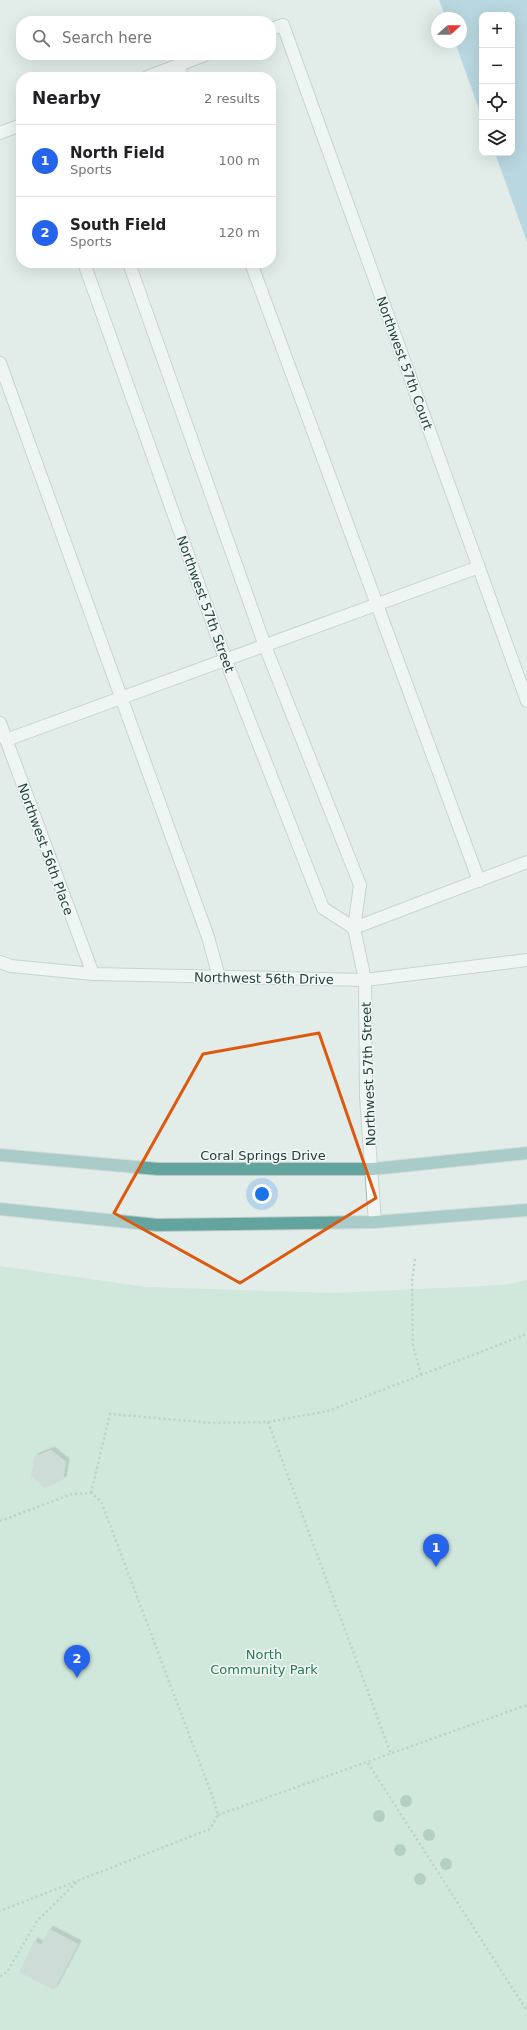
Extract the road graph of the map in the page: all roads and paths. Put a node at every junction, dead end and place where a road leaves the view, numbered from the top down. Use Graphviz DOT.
graph roads {
  1 [pos="276,28"];
  2 [pos="191,60"];
  3 [pos="178,65"];
  4 [pos="160,72"];
  5 [pos="180,72"];
  6 [pos="16,127"];
  7 [pos="0,133"];
  8 [pos="86,268"];
  9 [pos="131,268"];
  10 [pos="253,268"];
  11 [pos="0,363"];
  12 [pos="479,567"];
  13 [pos="377,604"];
  14 [pos="265,646"];
  15 [pos="226,661"];
  16 [pos="122,698"];
  17 [pos="527,701"];
  18 [pos="0,724"];
  19 [pos="6,740"];
  20 [pos="527,862"];
  21 [pos="479,881"];
  22 [pos="354,928"];
  23 [pos="527,960"];
  24 [pos="0,962"];
  25 [pos="93,974"];
  26 [pos="219,977"];
  27 [pos="365,980"];
  28 [pos="527,1153"];
  29 [pos="0,1155"];
  30 [pos="372,1168"];
  31 [pos="0,1209"];
  32 [pos="527,1210"];
  33 [pos="375,1222"];
  34 [pos="415,1259"];
  35 [pos="527,1334"];
  36 [pos="421,1374"];
  37 [pos="268,1422"];
  38 [pos="91,1493"];
  39 [pos="0,1521"];
  40 [pos="527,1705"];
  41 [pos="391,1754"];
  42 [pos="368,1763"];
  43 [pos="218,1815"];
  44 [pos="80,1880"];
  45 [pos="0,1911"];
  46 [pos="0,1976"];
  47 [pos="527,2011"];
  1 -- 12 [label="street, Northwest 57th Court"];
  2 -- 3 [label="street"];
  3 -- 4 [label="street"];
  3 -- 5 [label="street"];
  6 -- 7 [label="street"];
  8 -- 15 [label="street, Northwest 57th Street"];
  9 -- 14 [label="street, Northwest 57th Street"];
  10 -- 13 [label="street"];
  11 -- 16 [label="street"];
  12 -- 13 [label="street"];
  12 -- 17 [label="street, Northwest 57th Court"];
  13 -- 14 [label="street"];
  13 -- 21 [label="street"];
  14 -- 15 [label="street"];
  14 -- 22 [label="street, Northwest 57th Street"];
  15 -- 16 [label="street"];
  15 -- 22 [label="street, Northwest 57th Street"];
  16 -- 19 [label="street"];
  16 -- 26 [label="street"];
  18 -- 19 [label="street, Northwest 56th Place"];
  19 -- 25 [label="street, Northwest 56th Place"];
  20 -- 21 [label="street"];
  21 -- 22 [label="street"];
  22 -- 27 [label="street, Northwest 57th Street"];
  23 -- 27 [label="street, Northwest 56th Drive"];
  24 -- 25 [label="street, Northwest 56th Drive"];
  25 -- 26 [label="street, Northwest 56th Drive"];
  26 -- 27 [label="street, Northwest 56th Drive"];
  27 -- 30 [label="street, Northwest 57th Street"];
  28 -- 30 [label="main road, Coral Springs Drive"];
  29 -- 30 [label="main road, Coral Springs Drive"];
  30 -- 33 [label="street, Northwest 57th Street"];
  31 -- 33 [label="main road"];
  32 -- 33 [label="main road"];
  34 -- 36 [label="path"];
  35 -- 36 [label="path"];
  36 -- 37 [label="path"];
  37 -- 38 [label="path"];
  37 -- 41 [label="path"];
  38 -- 39 [label="path"];
  38 -- 43 [label="path"];
  40 -- 41 [label="path"];
  41 -- 42 [label="path"];
  42 -- 43 [label="path"];
  42 -- 47 [label="path"];
  43 -- 44 [label="path"];
  44 -- 45 [label="path"];
  44 -- 46 [label="path"];
}
